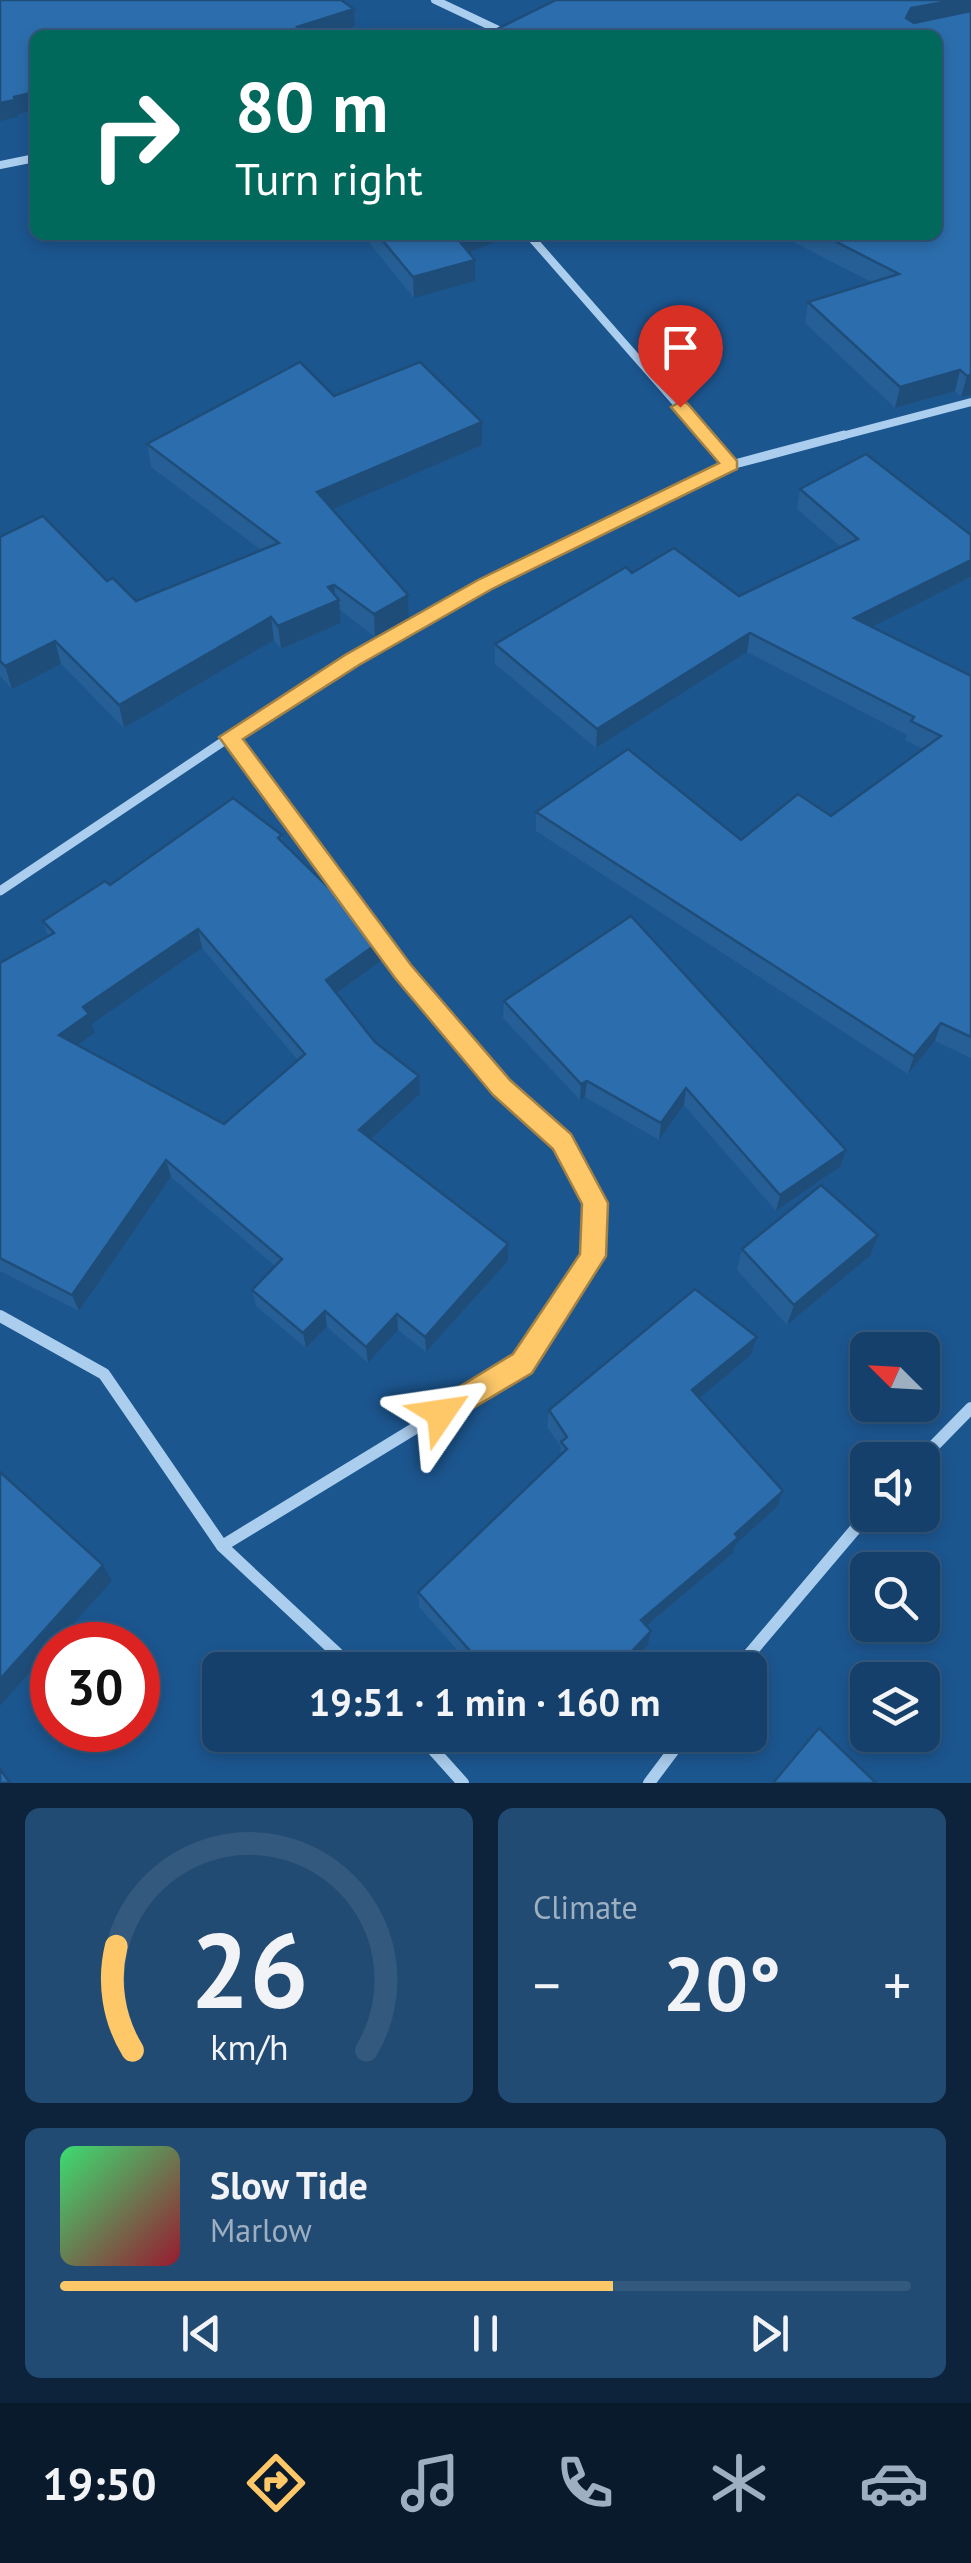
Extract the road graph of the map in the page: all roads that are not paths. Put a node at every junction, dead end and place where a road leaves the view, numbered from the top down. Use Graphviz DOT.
graph roads {
  1 [pos="435,0"];
  2 [pos="499,30"];
  3 [pos="30,159"];
  4 [pos="0,164"];
  5 [pos="532,240"];
  6 [pos="971,402"];
  7 [pos="731,465"];
  8 [pos="230,737"];
  9 [pos="0,891"];
  10 [pos="0,1316"];
  11 [pos="971,1408"];
  12 [pos="938,1442"];
  13 [pos="853,1532"];
  14 [pos="222,1546"];
  15 [pos="336,1652"];
  16 [pos="751,1652"];
  17 [pos="435,1752"];
  18 [pos="673,1752"];
  19 [pos="463,1783"];
  20 [pos="649,1783"];
  1 -- 2 [label="street"];
  3 -- 4 [label="street"];
  5 -- 7 [label="street"];
  6 -- 7 [label="street"];
  7 -- 8 [label="street"];
  8 -- 9 [label="street"];
  8 -- 14 [label="street"];
  10 -- 14 [label="street"];
  11 -- 12 [label="street"];
  13 -- 16 [label="street"];
  14 -- 15 [label="street"];
  17 -- 19 [label="street"];
  18 -- 20 [label="street"];
}
